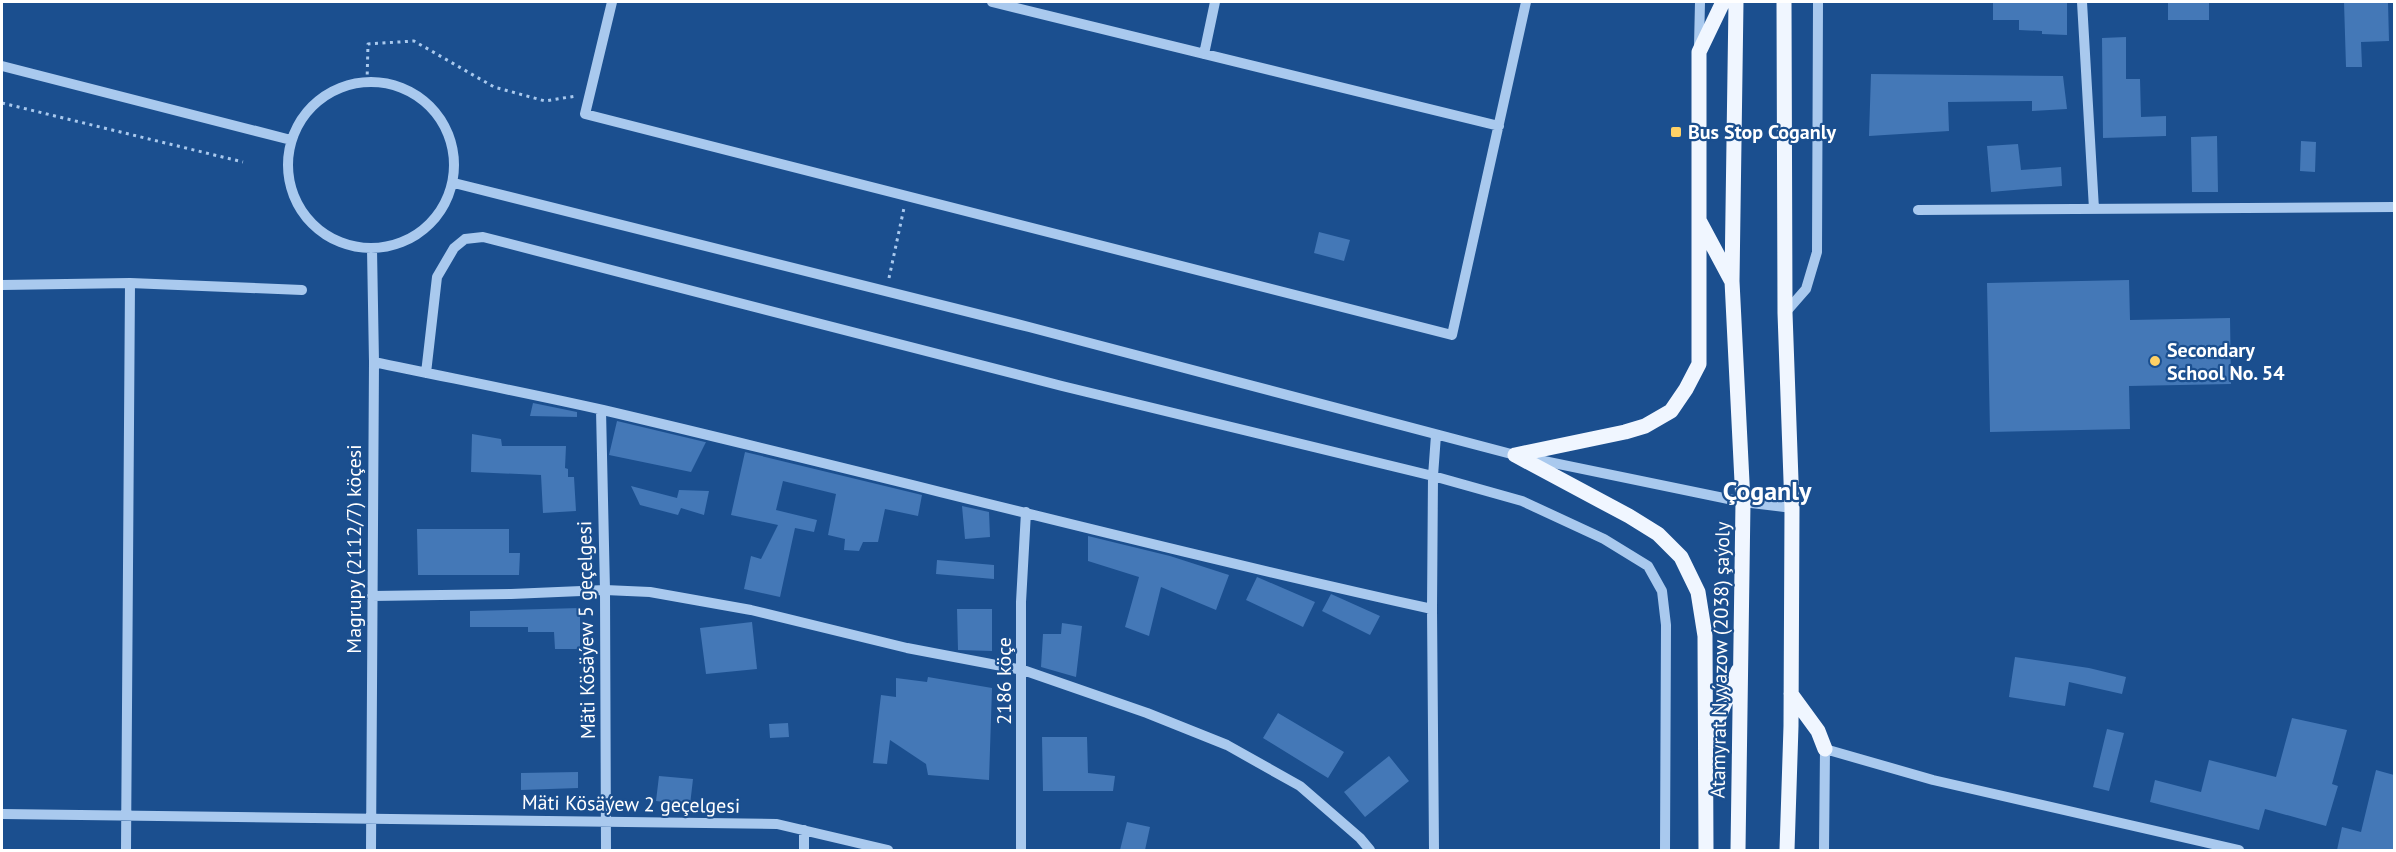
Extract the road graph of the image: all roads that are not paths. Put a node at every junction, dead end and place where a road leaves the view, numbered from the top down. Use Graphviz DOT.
graph roads {
  1 [pos="612,2"];
  2 [pos="992,2"];
  3 [pos="1215,2"];
  4 [pos="1526,2"];
  5 [pos="1700,2"];
  6 [pos="1723,2"];
  7 [pos="1736,2"];
  8 [pos="1784,2"];
  9 [pos="1818,2"];
  10 [pos="2082,2"];
  11 [pos="1699,52"];
  12 [pos="1204,54"];
  13 [pos="2,66"];
  14 [pos="1499,126"];
  15 [pos="291,140"];
  16 [pos="454,183"];
  17 [pos="2394,207"];
  18 [pos="2094,209"];
  19 [pos="1918,210"];
  20 [pos="1699,219"];
  21 [pos="372,249"];
  22 [pos="1732,281"];
  23 [pos="130,283"];
  24 [pos="2,285"];
  25 [pos="302,290"];
  26 [pos="1785,313"];
  27 [pos="374,362"];
  28 [pos="426,373"];
  29 [pos="601,410"];
  30 [pos="1436,435"];
  31 [pos="1515,455"];
  32 [pos="1432,476"];
  33 [pos="1743,502"];
  34 [pos="1792,508"];
  35 [pos="1026,512"];
  36 [pos="605,590"];
  37 [pos="372,596"];
  38 [pos="1432,609"];
  39 [pos="1741,663"];
  40 [pos="1023,670"];
  41 [pos="1791,694"];
  42 [pos="1825,749"];
  43 [pos="1705,750"];
  44 [pos="2,814"];
  45 [pos="126,816"];
  46 [pos="371,819"];
  47 [pos="605,821"];
  48 [pos="804,830"];
  49 [pos="126,850"];
  50 [pos="371,850"];
  51 [pos="606,850"];
  52 [pos="804,850"];
  53 [pos="888,850"];
  54 [pos="1021,850"];
  55 [pos="1370,850"];
  56 [pos="1434,850"];
  57 [pos="1665,850"];
  58 [pos="1706,850"];
  59 [pos="1738,850"];
  60 [pos="1787,850"];
  61 [pos="1824,850"];
  62 [pos="2239,850"];
  1 -- 14 [label="street"];
  2 -- 12 [label="street"];
  3 -- 12 [label="street"];
  4 -- 14 [label="street"];
  5 -- 11 [label="street"];
  6 -- 11 [label="main road"];
  7 -- 22 [label="main road, Atamyrat Nyýazow (2038) şaýoly"];
  8 -- 26 [label="main road"];
  9 -- 26 [label="street"];
  10 -- 18 [label="street"];
  11 -- 20 [label="main road"];
  12 -- 14 [label="street"];
  13 -- 15 [label="street"];
  15 -- 16 [label="street"];
  15 -- 21 [label="street"];
  16 -- 21 [label="street"];
  16 -- 30 [label="street"];
  17 -- 18 [label="street"];
  18 -- 19 [label="street"];
  20 -- 22 [label="main road"];
  20 -- 31 [label="main road"];
  21 -- 27 [label="street, Magrupy (2112/7) köçesi"];
  22 -- 33 [label="main road, Atamyrat Nyýazow (2038) şaýoly"];
  23 -- 24 [label="street"];
  23 -- 25 [label="street"];
  23 -- 45 [label="street"];
  26 -- 34 [label="main road"];
  27 -- 28 [label="street"];
  27 -- 37 [label="street, Magrupy (2112/7) köçesi"];
  28 -- 29 [label="street"];
  28 -- 32 [label="street"];
  29 -- 35 [label="street"];
  29 -- 36 [label="street, Mäti Kösäýew 5 geçelgesi"];
  30 -- 31 [label="street"];
  30 -- 32 [label="street"];
  31 -- 33 [label="street"];
  31 -- 43 [label="main road"];
  32 -- 38 [label="street"];
  32 -- 57 [label="street"];
  33 -- 34 [label="street"];
  33 -- 39 [label="main road, Atamyrat Nyýazow (2038) şaýoly"];
  34 -- 41 [label="main road"];
  35 -- 38 [label="street"];
  35 -- 40 [label="street, 2186 köçe"];
  36 -- 37 [label="street"];
  36 -- 40 [label="street"];
  36 -- 47 [label="street, Mäti Kösäýew 5 geçelgesi"];
  37 -- 46 [label="street, Magrupy (2112/7) köçesi"];
  38 -- 56 [label="street"];
  39 -- 43 [label="main road"];
  39 -- 59 [label="main road, Atamyrat Nyýazow (2038) şaýoly"];
  40 -- 54 [label="street, 2186 köçe"];
  40 -- 55 [label="street"];
  41 -- 42 [label="main road"];
  41 -- 60 [label="main road"];
  42 -- 61 [label="street"];
  42 -- 62 [label="street"];
  43 -- 58 [label="main road"];
  44 -- 45 [label="street, Mäti Kösäýew 2 geçelgesi"];
  45 -- 46 [label="street, Mäti Kösäýew 2 geçelgesi"];
  45 -- 49 [label="street"];
  46 -- 47 [label="street, Mäti Kösäýew 2 geçelgesi"];
  46 -- 50 [label="street, Magrupy (2112/7) köçesi"];
  47 -- 48 [label="street, Mäti Kösäýew 2 geçelgesi"];
  47 -- 51 [label="street, Mäti Kösäýew 5 geçelgesi"];
  48 -- 52 [label="street"];
  48 -- 53 [label="street, Mäti Kösäýew 2 geçelgesi"];
}
